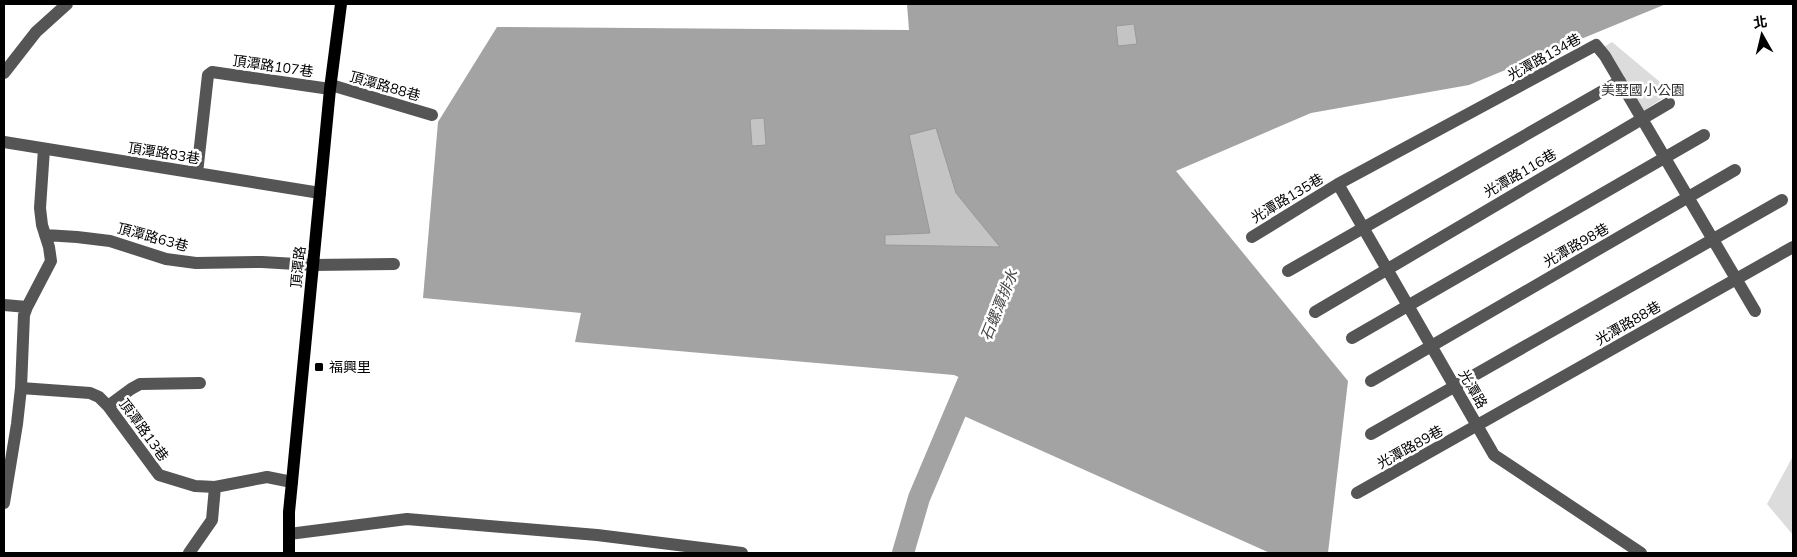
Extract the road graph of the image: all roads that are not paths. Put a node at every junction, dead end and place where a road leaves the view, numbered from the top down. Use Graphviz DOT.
graph roads {
  1 [pos="67,4"];
  2 [pos="341,4"];
  3 [pos="4,73"];
  4 [pos="1620,81"];
  5 [pos="330,87"];
  6 [pos="1669,103"];
  7 [pos="432,115"];
  8 [pos="1642,119"];
  9 [pos="1704,135"];
  10 [pos="4,142"];
  11 [pos="44,149"];
  12 [pos="1665,157"];
  13 [pos="1735,170"];
  14 [pos="197,173"];
  15 [pos="1338,184"];
  16 [pos="320,192"];
  17 [pos="1688,198"];
  18 [pos="1782,200"];
  19 [pos="1364,228"];
  20 [pos="45,235"];
  21 [pos="1252,237"];
  22 [pos="1713,239"];
  23 [pos="1793,247"];
  24 [pos="394,264"];
  25 [pos="313,265"];
  26 [pos="1387,269"];
  27 [pos="1288,271"];
  28 [pos="1736,279"];
  29 [pos="4,305"];
  30 [pos="1408,305"];
  31 [pos="27,307"];
  32 [pos="1755,310"];
  33 [pos="1315,312"];
  34 [pos="1352,338"];
  35 [pos="1432,346"];
  36 [pos="1371,381"];
  37 [pos="200,383"];
  38 [pos="1455,386"];
  39 [pos="21,388"];
  40 [pos="108,406"];
  41 [pos="1477,426"];
  42 [pos="1371,434"];
  43 [pos="292,482"];
  44 [pos="215,487"];
  45 [pos="1357,494"];
  46 [pos="4,504"];
  47 [pos="289,534"];
  48 [pos="189,553"];
  49 [pos="289,553"];
  50 [pos="742,553"];
  51 [pos="1641,553"];
  1 -- 3 [label="street"];
  2 -- 5 [label="main road, 頂潭路"];
  4 -- 8 [label="street, 光潭路134巷"];
  4 -- 15 [label="street, 光潭路134巷"];
  4 -- 19 [label="street"];
  5 -- 7 [label="street, 頂潭路88巷"];
  5 -- 14 [label="street, 頂潭路107巷"];
  5 -- 16 [label="main road, 頂潭路"];
  6 -- 8 [label="street, 光潭路116巷"];
  8 -- 12 [label="street, 光潭路134巷"];
  8 -- 26 [label="street, 光潭路116巷"];
  9 -- 12 [label="street"];
  10 -- 11 [label="street, 頂潭路83巷"];
  11 -- 14 [label="street, 頂潭路83巷"];
  11 -- 20 [label="street"];
  12 -- 17 [label="street, 光潭路134巷"];
  12 -- 30 [label="street"];
  13 -- 17 [label="street, 光潭路98巷"];
  14 -- 16 [label="street, 頂潭路83巷"];
  15 -- 19 [label="street, 光潭路"];
  15 -- 21 [label="street, 光潭路135巷"];
  16 -- 25 [label="main road, 頂潭路"];
  17 -- 22 [label="street, 光潭路134巷"];
  17 -- 35 [label="street, 光潭路98巷"];
  18 -- 22 [label="street"];
  19 -- 26 [label="street, 光潭路"];
  19 -- 27 [label="street"];
  20 -- 25 [label="street, 頂潭路63巷"];
  20 -- 31 [label="street"];
  22 -- 28 [label="street, 光潭路134巷"];
  22 -- 38 [label="street"];
  23 -- 28 [label="street, 光潭路88巷"];
  24 -- 25 [label="street, 頂潭路63巷"];
  25 -- 43 [label="main road, 頂潭路"];
  26 -- 30 [label="street, 光潭路"];
  26 -- 33 [label="street, 光潭路116巷"];
  28 -- 32 [label="street, 光潭路134巷"];
  28 -- 41 [label="street, 光潭路88巷"];
  29 -- 31 [label="street"];
  30 -- 34 [label="street"];
  30 -- 35 [label="street, 光潭路"];
  31 -- 39 [label="street"];
  35 -- 36 [label="street, 光潭路98巷"];
  35 -- 38 [label="street, 光潭路"];
  37 -- 40 [label="street"];
  38 -- 41 [label="street, 光潭路"];
  38 -- 42 [label="street"];
  39 -- 40 [label="street, 頂潭路13巷"];
  39 -- 46 [label="street"];
  40 -- 44 [label="street, 頂潭路13巷"];
  41 -- 45 [label="street, 光潭路89巷"];
  41 -- 51 [label="street, 光潭路"];
  43 -- 44 [label="street, 頂潭路13巷"];
  43 -- 47 [label="main road, 頂潭路"];
  44 -- 48 [label="street"];
  47 -- 49 [label="main road, 頂潭路"];
  47 -- 50 [label="street"];
}
